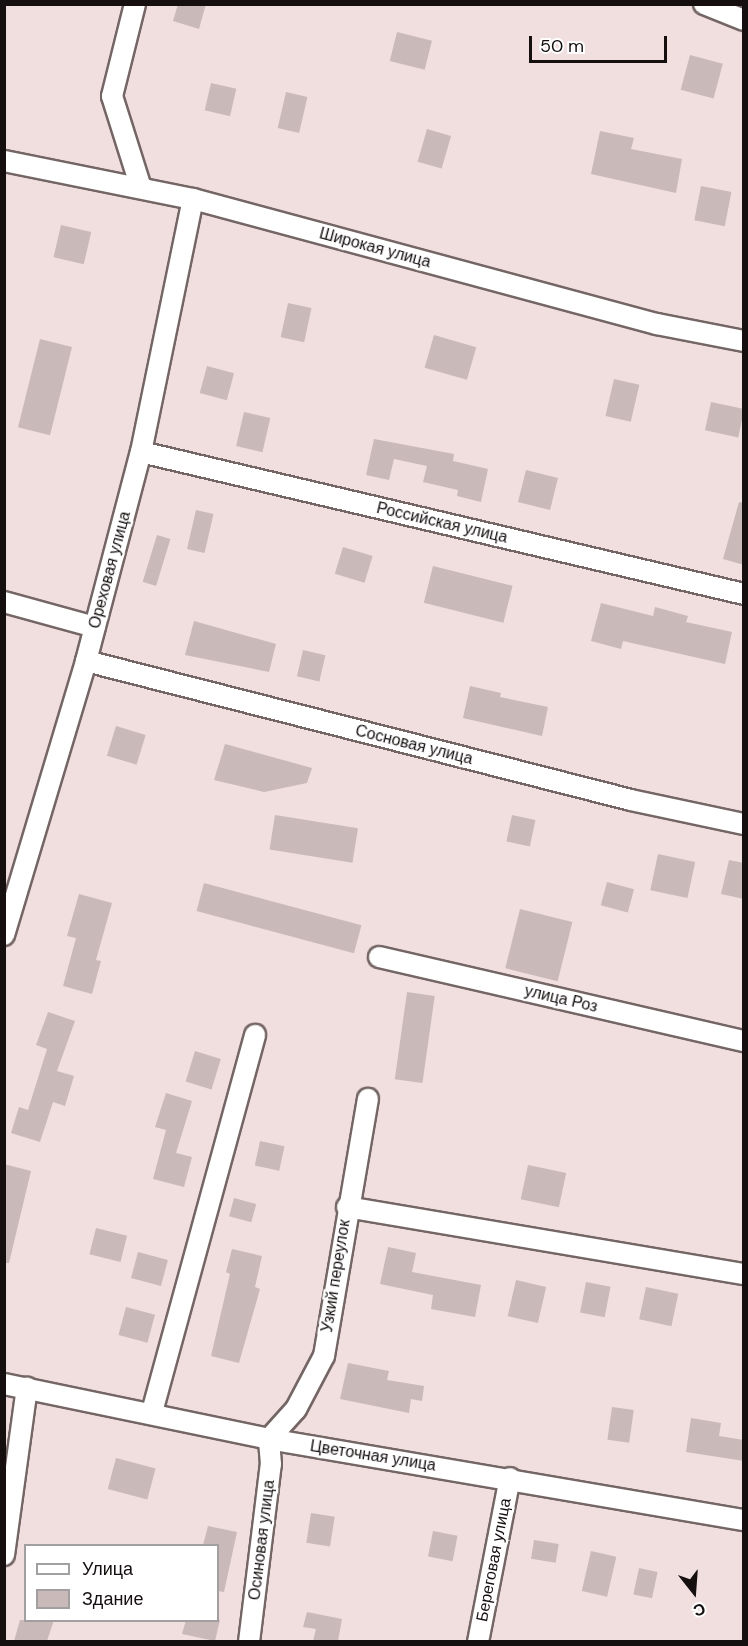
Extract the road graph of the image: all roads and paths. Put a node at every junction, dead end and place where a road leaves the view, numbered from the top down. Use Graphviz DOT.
graph roads {
  1 [pos="135,4"];
  2 [pos="704,4"];
  3 [pos="744,20"];
  4 [pos="4,161"];
  5 [pos="141,188"];
  6 [pos="193,199"];
  7 [pos="744,341"];
  8 [pos="141,452"];
  9 [pos="744,594"];
  10 [pos="4,602"];
  11 [pos="95,627"];
  12 [pos="86,661"];
  13 [pos="744,824"];
  14 [pos="6,925"];
  15 [pos="379,957"];
  16 [pos="255,1035"];
  17 [pos="744,1041"];
  18 [pos="368,1099"];
  19 [pos="347,1207"];
  20 [pos="744,1274"];
  21 [pos="4,1384"];
  22 [pos="27,1388"];
  23 [pos="152,1412"];
  24 [pos="269,1439"];
  25 [pos="510,1478"];
  26 [pos="744,1520"];
  27 [pos="4,1555"];
  28 [pos="249,1641"];
  29 [pos="478,1641"];
  1 -- 5 [label="street"];
  2 -- 3 [label="street"];
  4 -- 5 [label="street, Широкая улица"];
  5 -- 6 [label="street, Широкая улица"];
  6 -- 7 [label="street, Широкая улица"];
  6 -- 8 [label="street, Ореховая улица"];
  8 -- 9 [label="street, Российская улица"];
  8 -- 11 [label="street, Ореховая улица"];
  10 -- 11 [label="street"];
  11 -- 12 [label="street, Ореховая улица"];
  12 -- 13 [label="street, Сосновая улица"];
  12 -- 14 [label="street, Ореховая улица"];
  15 -- 17 [label="street, улица Роз"];
  16 -- 23 [label="street"];
  18 -- 19 [label="street, Узкий переулок"];
  19 -- 20 [label="street"];
  19 -- 24 [label="street, Узкий переулок"];
  21 -- 22 [label="street, Цветочная улица"];
  22 -- 23 [label="street, Цветочная улица"];
  22 -- 27 [label="street"];
  23 -- 24 [label="street, Цветочная улица"];
  24 -- 25 [label="street, Цветочная улица"];
  24 -- 28 [label="street, Осиновая улица"];
  25 -- 26 [label="street, Цветочная улица"];
  25 -- 29 [label="street, Береговая улица"];
}
